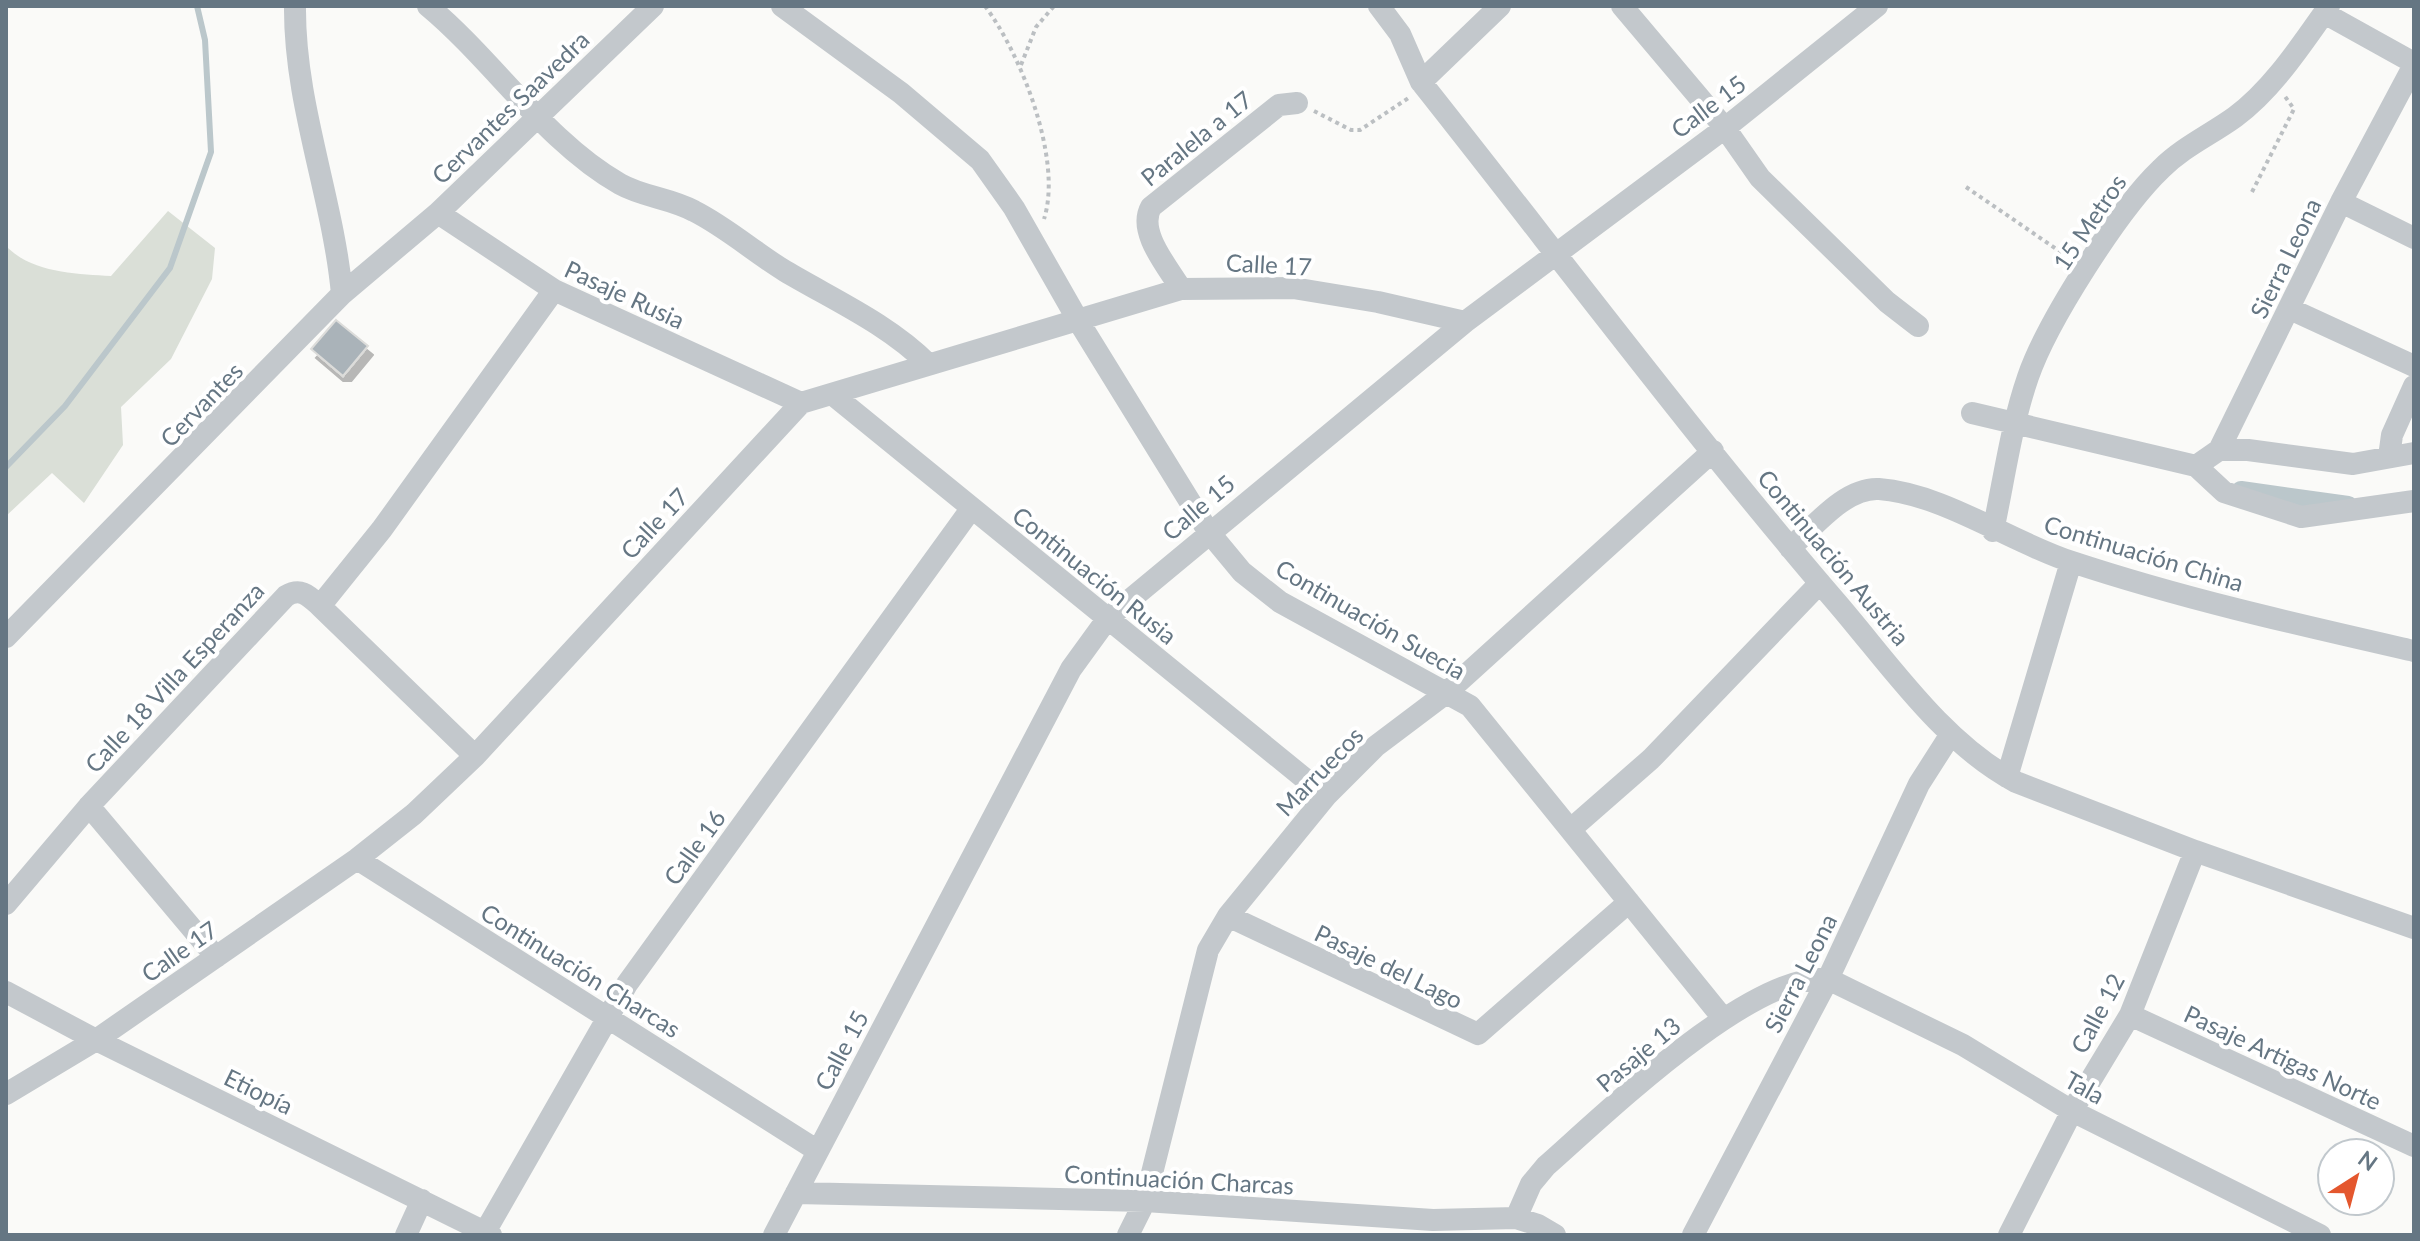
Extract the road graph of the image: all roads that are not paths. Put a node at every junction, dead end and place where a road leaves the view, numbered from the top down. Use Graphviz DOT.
graph roads {
  1 [pos="295,6"];
  2 [pos="428,6"];
  3 [pos="653,6"];
  4 [pos="782,6"];
  5 [pos="1379,6"];
  6 [pos="1500,6"];
  7 [pos="1622,6"];
  8 [pos="1877,6"];
  9 [pos="2326,10"];
  10 [pos="2414,64"];
  11 [pos="1421,82"];
  12 [pos="1297,103"];
  13 [pos="537,114"];
  14 [pos="1725,128"];
  15 [pos="2341,202"];
  16 [pos="438,213"];
  17 [pos="2414,238"];
  18 [pos="1555,252"];
  19 [pos="1181,289"];
  20 [pos="554,290"];
  21 [pos="342,294"];
  22 [pos="2290,309"];
  23 [pos="1079,322"];
  24 [pos="1465,322"];
  25 [pos="1918,326"];
  26 [pos="928,364"];
  27 [pos="2414,366"];
  28 [pos="2414,386"];
  29 [pos="832,394"];
  30 [pos="801,403"];
  31 [pos="1972,413"];
  32 [pos="2016,425"];
  33 [pos="2219,450"];
  34 [pos="1713,451"];
  35 [pos="2414,453"];
  36 [pos="2389,457"];
  37 [pos="2196,466"];
  38 [pos="2414,501"];
  39 [pos="971,509"];
  40 [pos="1208,531"];
  41 [pos="1993,531"];
  42 [pos="1790,548"];
  43 [pos="2071,562"];
  44 [pos="1820,583"];
  45 [pos="320,606"];
  46 [pos="1108,618"];
  47 [pos="6,637"];
  48 [pos="2414,651"];
  49 [pos="1445,694"];
  50 [pos="1951,734"];
  51 [pos="475,756"];
  52 [pos="2007,777"];
  53 [pos="1326,796"];
  54 [pos="89,806"];
  55 [pos="1571,829"];
  56 [pos="2195,851"];
  57 [pos="357,859"];
  58 [pos="1629,902"];
  59 [pos="6,904"];
  60 [pos="1228,916"];
  61 [pos="2414,928"];
  62 [pos="216,957"];
  63 [pos="1828,979"];
  64 [pos="6,992"];
  65 [pos="2130,1015"];
  66 [pos="606,1017"];
  67 [pos="1722,1017"];
  68 [pos="96,1040"];
  69 [pos="6,1094"];
  70 [pos="2072,1111"];
  71 [pos="2414,1146"];
  72 [pos="818,1151"];
  73 [pos="796,1193"];
  74 [pos="422,1200"];
  75 [pos="1145,1201"];
  76 [pos="1516,1218"];
  77 [pos="488,1234"];
  78 [pos="406,1235"];
  79 [pos="774,1235"];
  80 [pos="1128,1235"];
  81 [pos="1555,1235"];
  82 [pos="1693,1235"];
  83 [pos="2009,1235"];
  84 [pos="2320,1235"];
  1 -- 21 [label="street"];
  2 -- 13 [label="street"];
  3 -- 13 [label="street, Cervantes Saavedra"];
  4 -- 23 [label="street, Continuación Suecia"];
  5 -- 11 [label="street, Continuación Austria"];
  6 -- 11 [label="street"];
  7 -- 14 [label="street"];
  8 -- 14 [label="street, Calle 15"];
  9 -- 10 [label="street"];
  9 -- 32 [label="street, 15 Metros"];
  10 -- 15 [label="street, Sierra Leona"];
  11 -- 18 [label="street, Continuación Austria"];
  12 -- 19 [label="street, Paralela a 17"];
  13 -- 16 [label="street, Cervantes Saavedra"];
  13 -- 26 [label="street"];
  14 -- 18 [label="street, Calle 15"];
  14 -- 25 [label="street"];
  15 -- 17 [label="street"];
  15 -- 22 [label="street, Sierra Leona"];
  16 -- 20 [label="street, Pasaje Rusia"];
  16 -- 21 [label="street, Cervantes"];
  18 -- 24 [label="street, Calle 15"];
  18 -- 34 [label="street, Continuación Austria"];
  19 -- 23 [label="street, Calle 17"];
  19 -- 24 [label="street, Calle 17"];
  20 -- 30 [label="street, Pasaje Rusia"];
  20 -- 45 [label="street"];
  21 -- 47 [label="street, Cervantes"];
  22 -- 27 [label="street"];
  22 -- 33 [label="street, Sierra Leona"];
  23 -- 26 [label="street, Calle 17"];
  23 -- 40 [label="street, Continuación Suecia"];
  24 -- 40 [label="street, Calle 15"];
  26 -- 29 [label="street, Calle 17"];
  28 -- 36 [label="street"];
  29 -- 30 [label="street, Calle 17"];
  29 -- 39 [label="street, Continuación Rusia"];
  30 -- 51 [label="street, Calle 17"];
  31 -- 32 [label="street"];
  32 -- 37 [label="street"];
  32 -- 41 [label="street, 15 Metros"];
  33 -- 36 [label="street"];
  33 -- 37 [label="street, Sierra Leona"];
  34 -- 42 [label="street, Continuación Austria"];
  34 -- 49 [label="street, Marruecos"];
  35 -- 36 [label="street"];
  37 -- 38 [label="street"];
  39 -- 46 [label="street, Continuación Rusia"];
  39 -- 66 [label="street, Calle 16"];
  40 -- 46 [label="street, Calle 15"];
  40 -- 49 [label="street, Continuación Suecia"];
  41 -- 42 [label="street, Continuación China"];
  41 -- 43 [label="street, Continuación China"];
  42 -- 44 [label="street, Continuación Austria"];
  43 -- 48 [label="street, Continuación China"];
  43 -- 52 [label="street"];
  44 -- 50 [label="street, Continuación Austria"];
  44 -- 55 [label="street"];
  45 -- 51 [label="street"];
  45 -- 54 [label="street, Calle 18 Villa Esperanza"];
  46 -- 53 [label="street, Continuación Rusia"];
  46 -- 72 [label="street, Calle 15"];
  49 -- 53 [label="street, Marruecos"];
  49 -- 55 [label="street, Continuación Suecia"];
  50 -- 52 [label="street, Continuación Austria"];
  50 -- 63 [label="street, Sierra Leona"];
  51 -- 57 [label="street, Calle 17"];
  52 -- 56 [label="street, Continuación Austria"];
  53 -- 60 [label="street, Marruecos"];
  54 -- 59 [label="street, Calle 18 Villa Esperanza"];
  54 -- 62 [label="street"];
  55 -- 58 [label="street, Continuación Suecia"];
  56 -- 61 [label="street, Continuación Austria"];
  56 -- 65 [label="street, Calle 12"];
  57 -- 62 [label="street, Calle 17"];
  57 -- 66 [label="street, Continuación Charcas"];
  58 -- 60 [label="street, Pasaje del Lago"];
  58 -- 67 [label="street, Continuación Suecia"];
  60 -- 75 [label="street, Marruecos"];
  62 -- 68 [label="street, Calle 17"];
  63 -- 67 [label="street, Pasaje 13"];
  63 -- 70 [label="street, Tala"];
  63 -- 82 [label="street, Sierra Leona"];
  64 -- 68 [label="street, Etiopía"];
  65 -- 70 [label="street, Calle 12"];
  65 -- 71 [label="street, Pasaje Artigas Norte"];
  66 -- 72 [label="street, Continuación Charcas"];
  66 -- 77 [label="street, Calle 16"];
  67 -- 76 [label="street, Pasaje 13"];
  68 -- 69 [label="street, Calle 17"];
  68 -- 74 [label="street, Etiopía"];
  70 -- 83 [label="street, Calle 12"];
  70 -- 84 [label="street, Tala"];
  72 -- 73 [label="street, Calle 15"];
  73 -- 75 [label="street, Continuación Charcas"];
  73 -- 79 [label="street, Calle 15"];
  74 -- 77 [label="street, Etiopía"];
  74 -- 78 [label="street"];
  75 -- 76 [label="street, Continuación Charcas"];
  75 -- 80 [label="street, Marruecos"];
  76 -- 81 [label="street, Continuación Charcas"];
}
